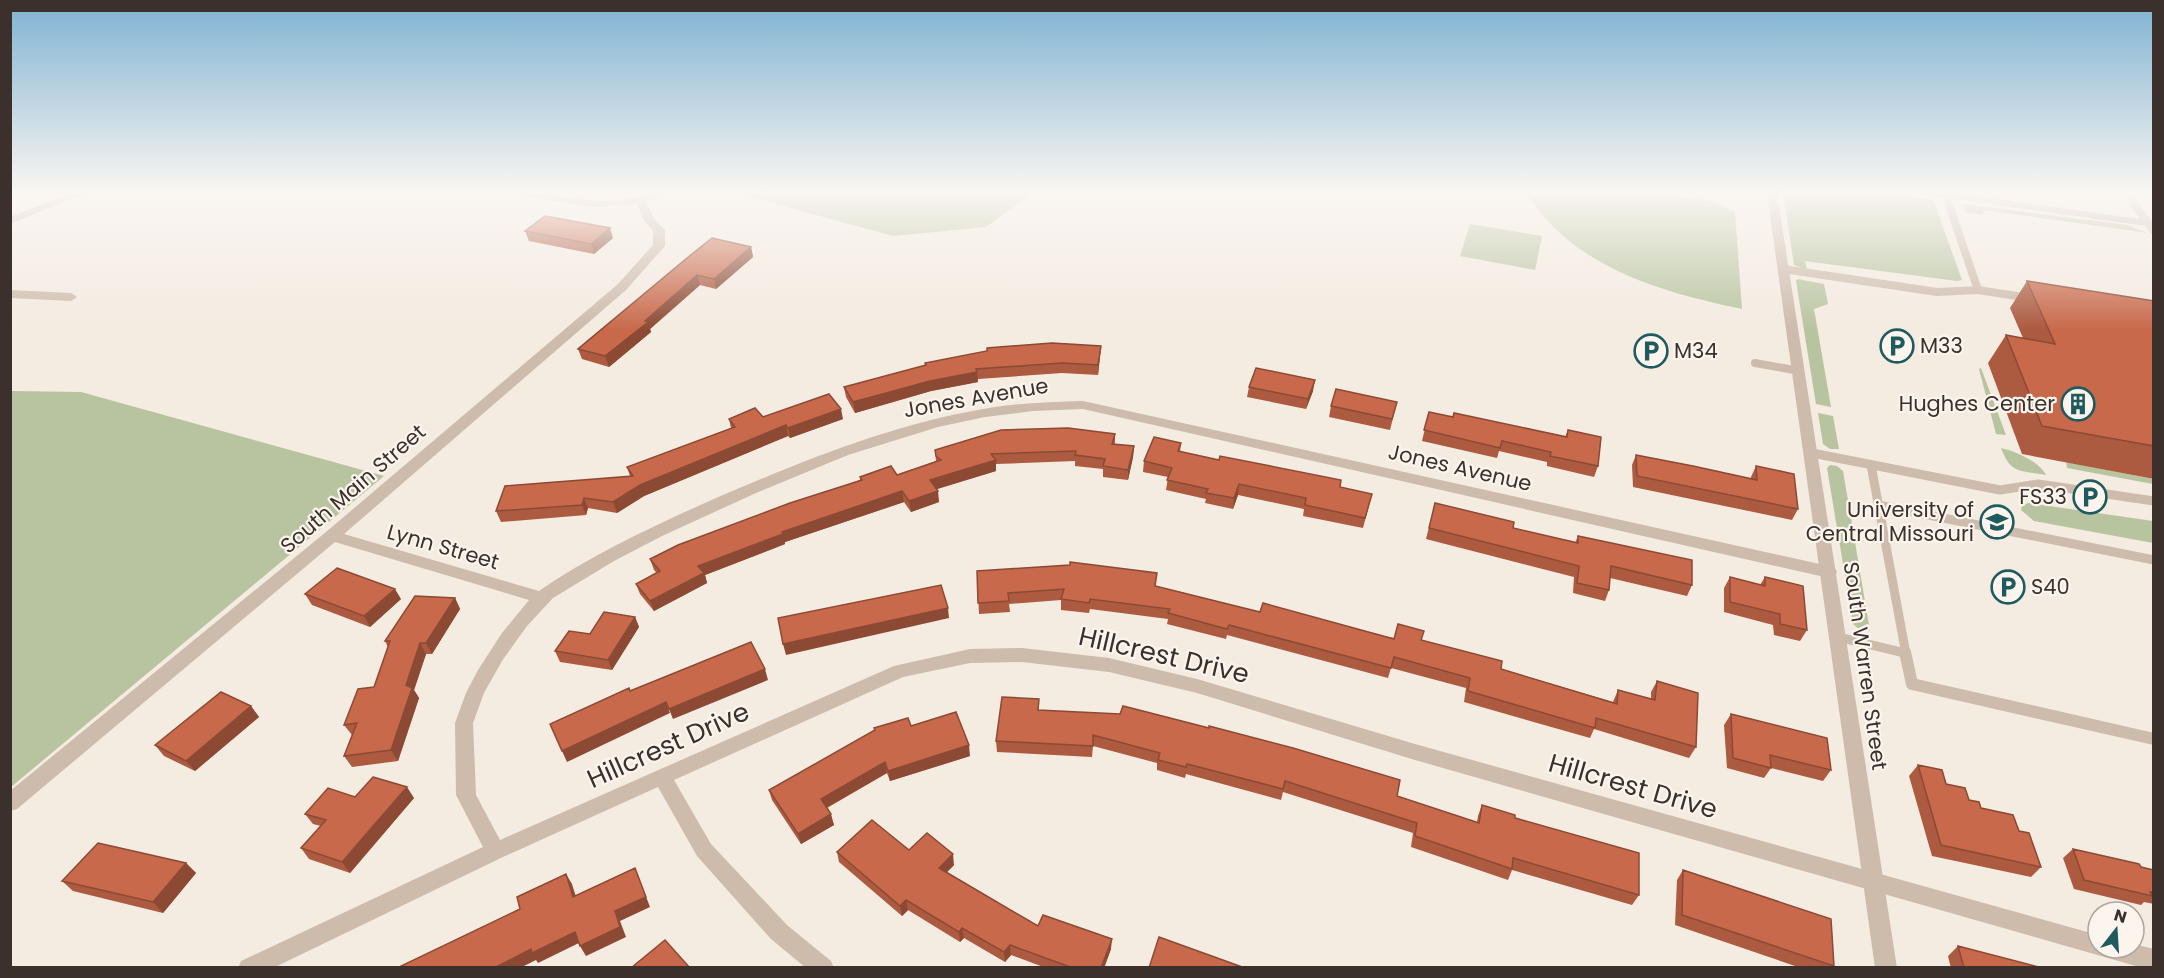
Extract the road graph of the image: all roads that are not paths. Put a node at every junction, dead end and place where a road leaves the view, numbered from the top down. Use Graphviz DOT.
graph roads {
  1 [pos="659,239"];
  2 [pos="1778,239"];
  3 [pos="1960,239"];
  4 [pos="1783,269"];
  5 [pos="1978,290"];
  6 [pos="10,294"];
  7 [pos="71,297"];
  8 [pos="2044,300"];
  9 [pos="1755,363"];
  10 [pos="1800,371"];
  11 [pos="1812,453"];
  12 [pos="1871,465"];
  13 [pos="2154,501"];
  14 [pos="1878,505"];
  15 [pos="332,536"];
  16 [pos="2154,560"];
  17 [pos="1829,572"];
  18 [pos="542,598"];
  19 [pos="1838,637"];
  20 [pos="1905,653"];
  21 [pos="2154,739"];
  22 [pos="663,778"];
  23 [pos="10,803"];
  24 [pos="496,851"];
  25 [pos="1872,883"];
  26 [pos="2086,942"];
  27 [pos="249,968"];
  28 [pos="823,968"];
  29 [pos="1886,968"];
  1 -- 15 [label="street, South Main Street"];
  2 -- 4 [label="street, South Warren Street"];
  3 -- 5 [label="lane"];
  4 -- 5 [label="lane"];
  4 -- 10 [label="street, South Warren Street"];
  5 -- 8 [label="lane"];
  6 -- 7 [label="street"];
  9 -- 10 [label="lane"];
  10 -- 11 [label="street, South Warren Street"];
  11 -- 12 [label="lane"];
  11 -- 17 [label="street, South Warren Street"];
  12 -- 13 [label="lane"];
  12 -- 14 [label="lane"];
  14 -- 16 [label="lane"];
  14 -- 20 [label="lane"];
  15 -- 18 [label="street, Lynn Street"];
  15 -- 23 [label="street, South Main Street"];
  17 -- 18 [label="street, Jones Avenue"];
  17 -- 19 [label="street, South Warren Street"];
  18 -- 24 [label="street, Jones Avenue"];
  19 -- 20 [label="lane"];
  19 -- 25 [label="street, South Warren Street"];
  20 -- 21 [label="lane"];
  22 -- 24 [label="street, Hillcrest Drive"];
  22 -- 25 [label="street, Hillcrest Drive"];
  22 -- 28 [label="street"];
  24 -- 27 [label="street, Hillcrest Drive"];
  25 -- 26 [label="street, Hillcrest Drive"];
  25 -- 29 [label="street, South Warren Street"];
}
